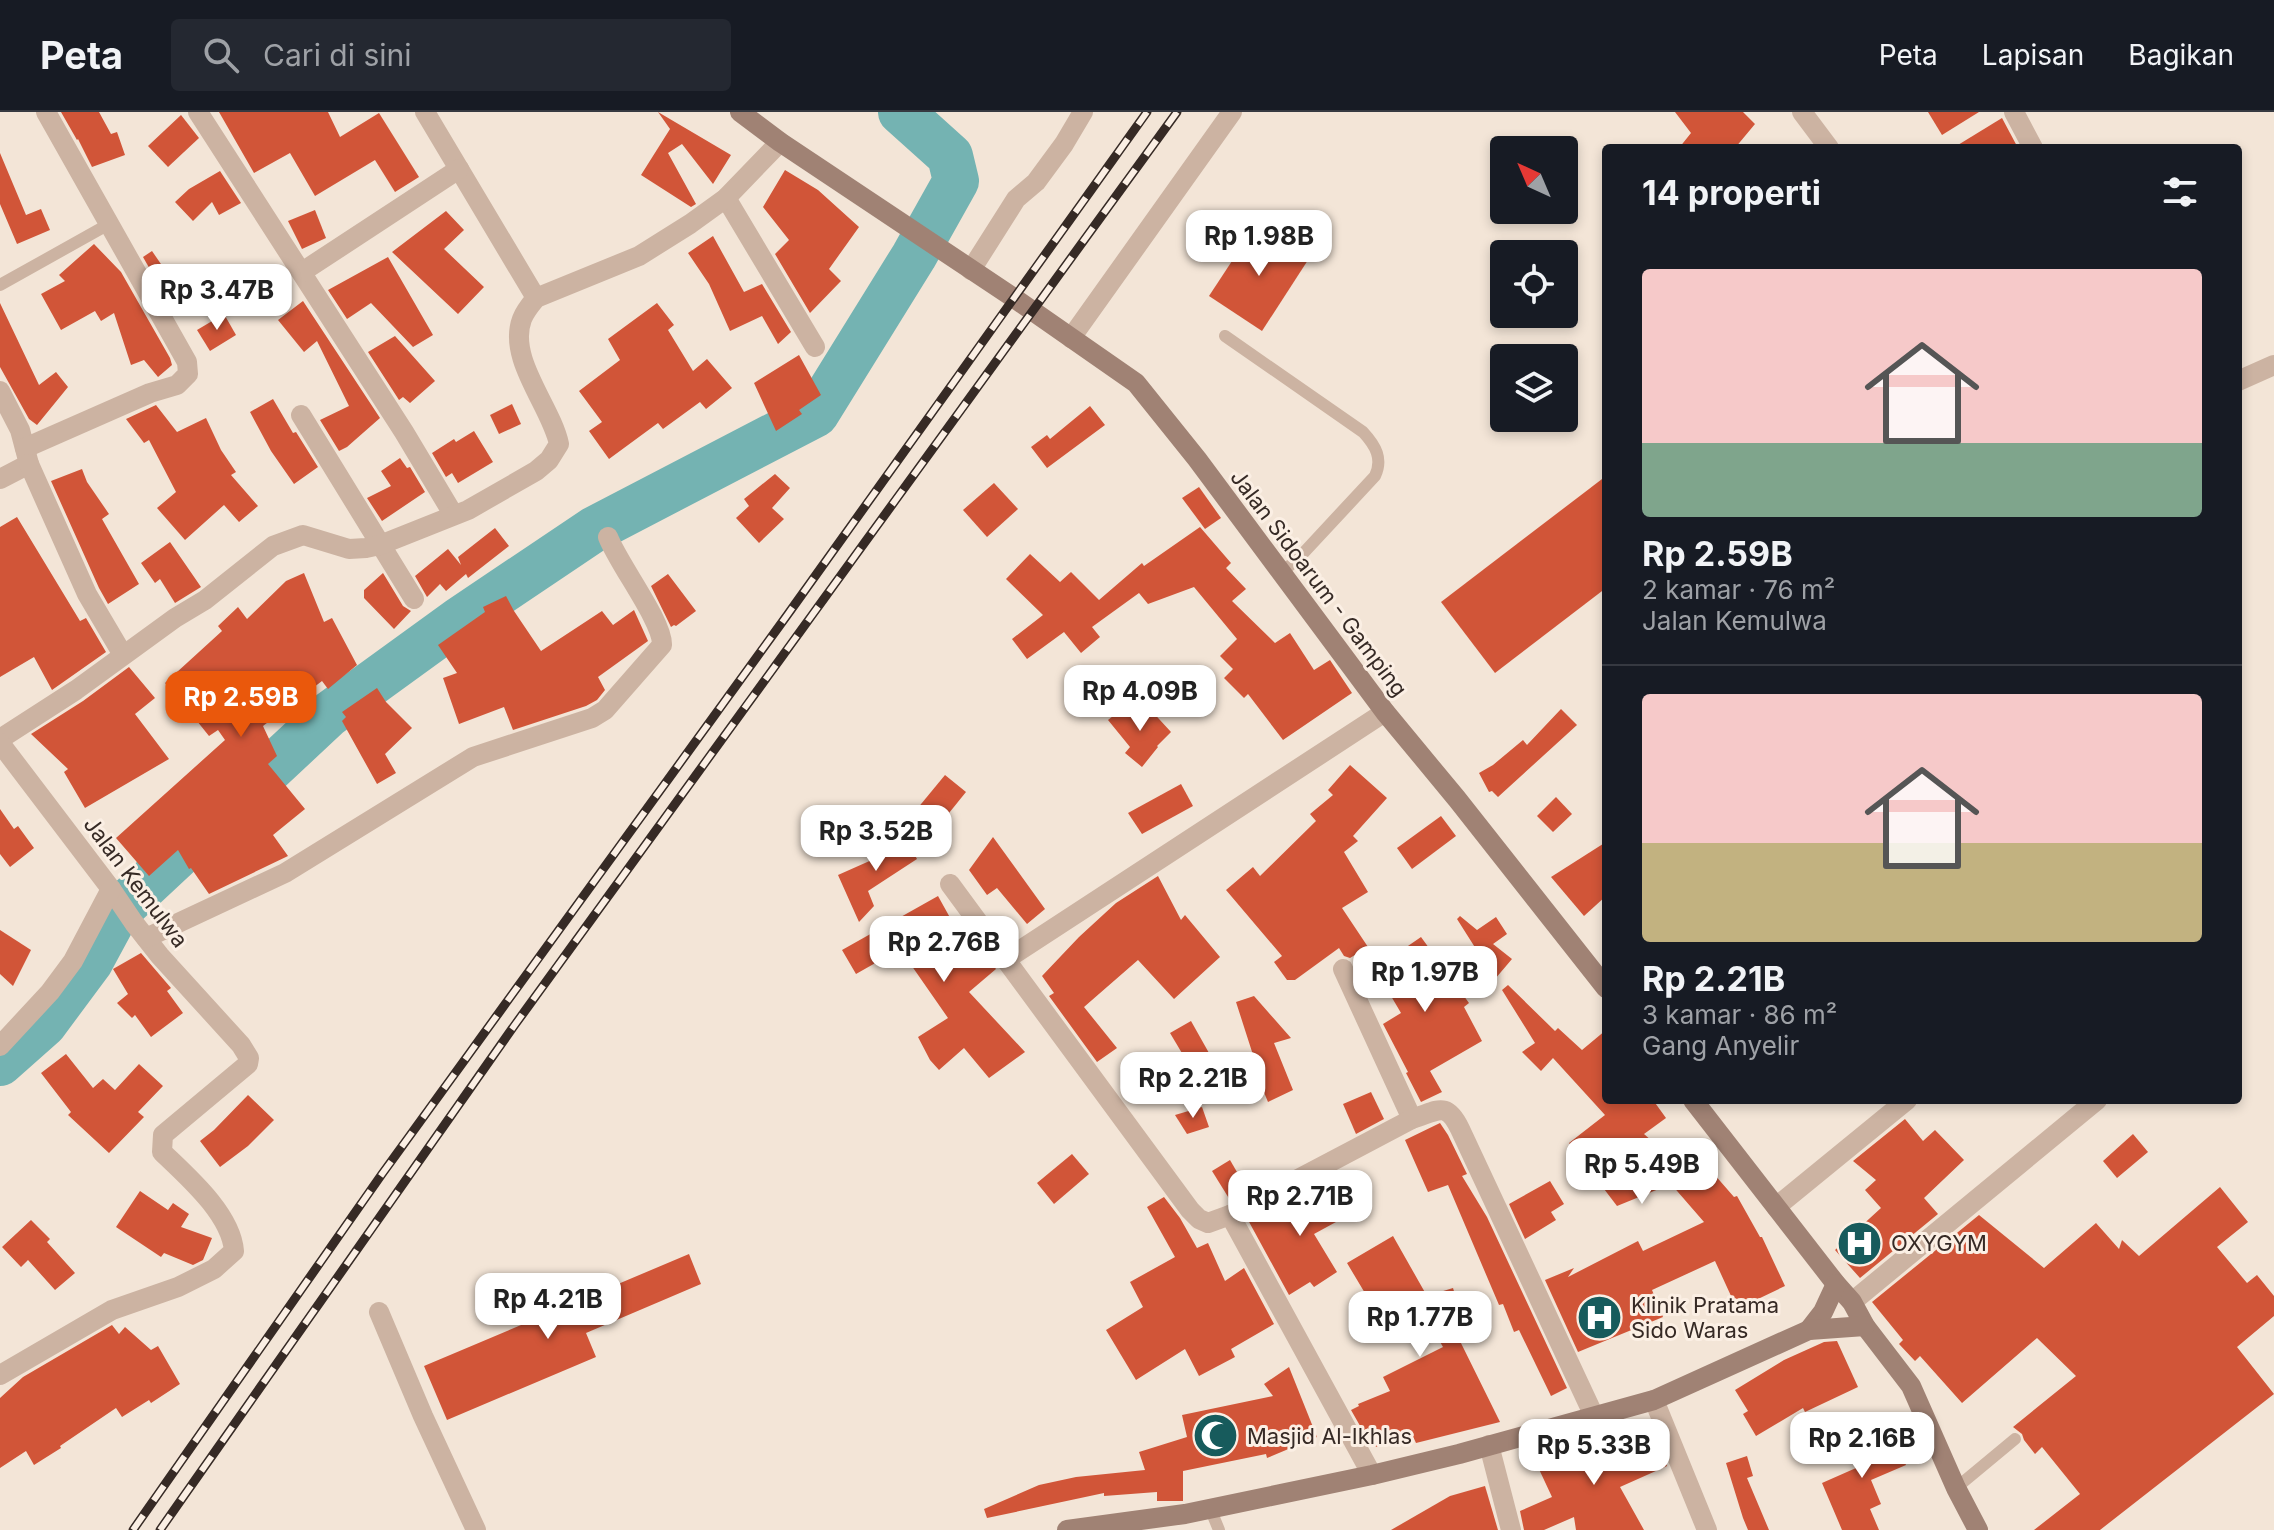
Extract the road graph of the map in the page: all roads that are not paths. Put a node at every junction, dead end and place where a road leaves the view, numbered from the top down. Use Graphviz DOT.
graph roads {
  1 [pos="46,112"];
  2 [pos="198,112"];
  3 [pos="425,112"];
  4 [pos="740,112"];
  5 [pos="1083,112"];
  6 [pos="1232,112"];
  7 [pos="1802,112"];
  8 [pos="2014,112"];
  9 [pos="780,142"];
  10 [pos="1826,144"];
  11 [pos="2031,144"];
  12 [pos="459,169"];
  13 [pos="726,198"];
  14 [pos="109,224"];
  15 [pos="971,270"];
  16 [pos="302,272"];
  17 [pos="0,285"];
  18 [pos="536,298"];
  19 [pos="1225,336"];
  20 [pos="1071,338"];
  21 [pos="815,347"];
  22 [pos="2274,365"];
  23 [pos="2242,379"];
  24 [pos="0,391"];
  25 [pos="301,415"];
  26 [pos="27,456"];
  27 [pos="0,479"];
  28 [pos="453,514"];
  29 [pos="608,537"];
  30 [pos="380,545"];
  31 [pos="1281,572"];
  32 [pos="414,599"];
  33 [pos="123,655"];
  34 [pos="1385,712"];
  35 [pos="0,741"];
  36 [pos="950,884"];
  37 [pos="111,889"];
  38 [pos="140,931"];
  39 [pos="1005,960"];
  40 [pos="1343,969"];
  41 [pos="1602,983"];
  42 [pos="0,1046"];
  43 [pos="1703,1104"];
  44 [pos="1902,1104"];
  45 [pos="2092,1104"];
  46 [pos="1412,1119"];
  47 [pos="1776,1207"];
  48 [pos="1230,1215"];
  49 [pos="1836,1284"];
  50 [pos="1852,1302"];
  51 [pos="379,1312"];
  52 [pos="1865,1326"];
  53 [pos="1809,1330"];
  54 [pos="0,1375"];
  55 [pos="1654,1400"];
  56 [pos="1594,1416"];
  57 [pos="2015,1439"];
  58 [pos="1489,1445"];
  59 [pos="1372,1475"];
  60 [pos="1956,1488"];
  61 [pos="1210,1508"];
  62 [pos="476,1530"];
  63 [pos="1067,1530"];
  64 [pos="1219,1530"];
  65 [pos="1511,1530"];
  66 [pos="1707,1530"];
  67 [pos="1978,1530"];
  1 -- 14 [label="street"];
  2 -- 16 [label="street"];
  3 -- 12 [label="street"];
  4 -- 9 [label="main road, Jalan Sidoarum - Gamping"];
  5 -- 15 [label="street"];
  6 -- 20 [label="street"];
  7 -- 10 [label="street"];
  8 -- 11 [label="street"];
  9 -- 13 [label="street"];
  9 -- 15 [label="main road, Jalan Sidoarum - Gamping"];
  12 -- 16 [label="street"];
  12 -- 18 [label="street"];
  13 -- 18 [label="street"];
  13 -- 21 [label="street"];
  14 -- 17 [label="lane"];
  14 -- 26 [label="street"];
  15 -- 20 [label="main road, Jalan Sidoarum - Gamping"];
  16 -- 28 [label="street"];
  18 -- 28 [label="street"];
  19 -- 31 [label="lane"];
  20 -- 31 [label="main road, Jalan Sidoarum - Gamping"];
  22 -- 23 [label="street"];
  24 -- 26 [label="street"];
  25 -- 30 [label="street"];
  26 -- 27 [label="street"];
  26 -- 33 [label="street"];
  28 -- 30 [label="street"];
  29 -- 38 [label="street"];
  30 -- 32 [label="street"];
  30 -- 33 [label="street"];
  31 -- 34 [label="main road, Jalan Sidoarum - Gamping"];
  33 -- 35 [label="street"];
  34 -- 39 [label="street"];
  34 -- 41 [label="main road, Jalan Sidoarum - Gamping"];
  35 -- 37 [label="street, Jalan Kemulwa"];
  36 -- 39 [label="street"];
  37 -- 38 [label="street, Jalan Kemulwa"];
  37 -- 42 [label="street"];
  38 -- 54 [label="street, Jalan Kemulwa"];
  39 -- 48 [label="street"];
  40 -- 46 [label="street"];
  43 -- 47 [label="main road"];
  44 -- 47 [label="street"];
  45 -- 50 [label="street"];
  46 -- 48 [label="street"];
  46 -- 56 [label="street"];
  47 -- 49 [label="main road"];
  48 -- 59 [label="street"];
  49 -- 50 [label="main road"];
  49 -- 53 [label="main road"];
  50 -- 52 [label="main road"];
  51 -- 62 [label="street"];
  52 -- 53 [label="main road"];
  52 -- 60 [label="main road"];
  53 -- 55 [label="main road"];
  55 -- 56 [label="main road"];
  55 -- 66 [label="street"];
  56 -- 58 [label="main road"];
  57 -- 60 [label="lane"];
  58 -- 59 [label="main road"];
  58 -- 65 [label="street"];
  59 -- 61 [label="main road"];
  60 -- 67 [label="main road"];
  61 -- 63 [label="main road"];
  61 -- 64 [label="lane"];
}
